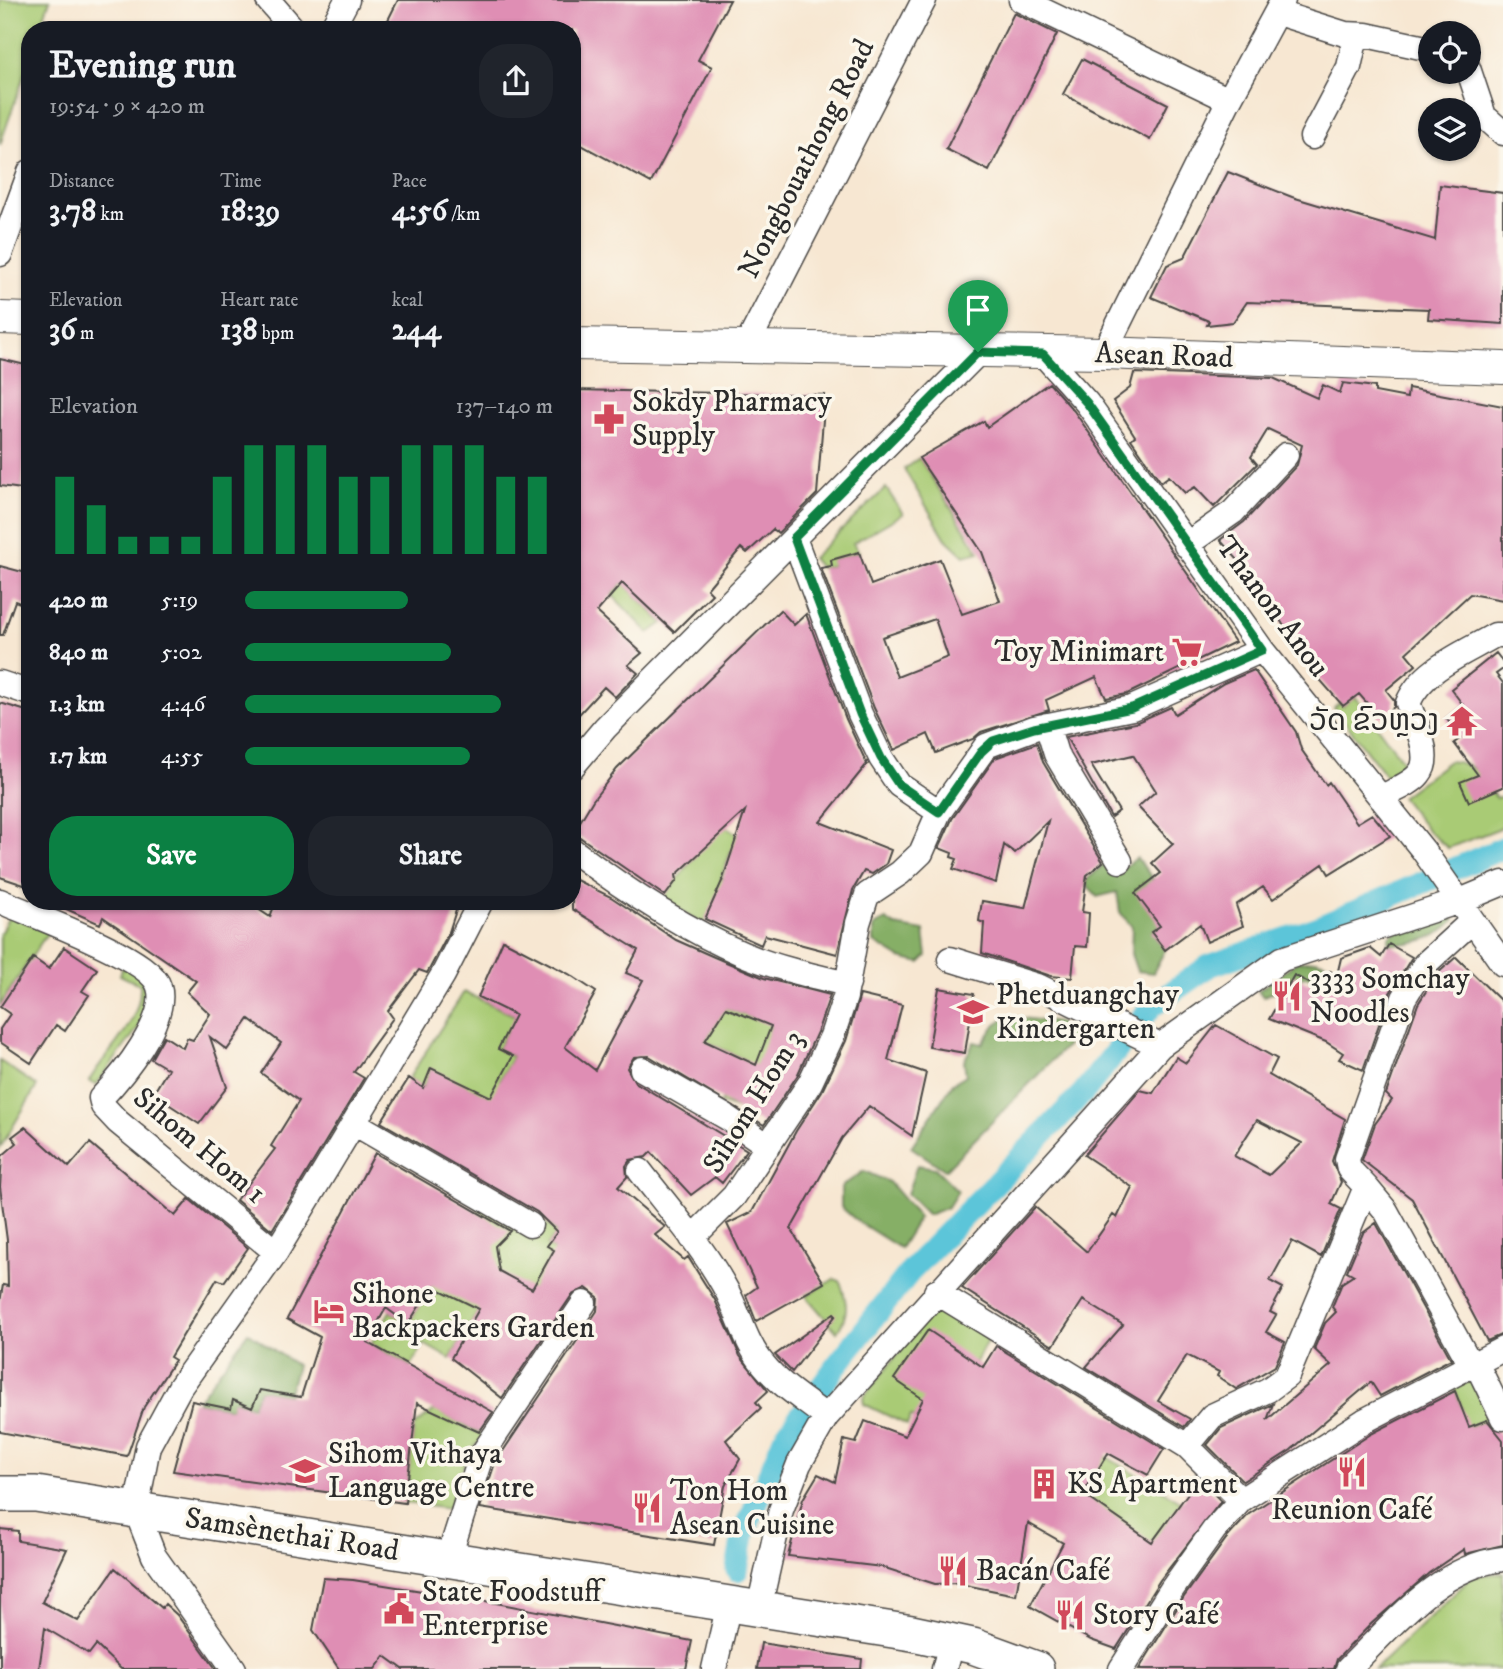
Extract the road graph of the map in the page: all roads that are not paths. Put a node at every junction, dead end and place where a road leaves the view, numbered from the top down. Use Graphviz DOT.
graph roads {
  1 [pos="268,0"];
  2 [pos="347,0"];
  3 [pos="924,0"];
  4 [pos="1021,0"];
  5 [pos="1280,7"];
  6 [pos="286,21"];
  7 [pos="336,21"];
  8 [pos="1356,36"];
  9 [pos="1418,46"];
  10 [pos="1473,84"];
  11 [pos="1229,100"];
  12 [pos="1503,133"];
  13 [pos="1312,137"];
  14 [pos="21,197"];
  15 [pos="0,254"];
  16 [pos="0,318"];
  17 [pos="21,319"];
  18 [pos="581,344"];
  19 [pos="746,347"];
  20 [pos="978,352"];
  21 [pos="1104,353"];
  22 [pos="1043,354"];
  23 [pos="1503,368"];
  24 [pos="1286,455"];
  25 [pos="794,538"];
  26 [pos="1186,545"];
  27 [pos="1503,635"];
  28 [pos="1262,650"];
  29 [pos="0,683"];
  30 [pos="21,691"];
  31 [pos="1047,725"];
  32 [pos="581,756"];
  33 [pos="1381,798"];
  34 [pos="939,812"];
  35 [pos="581,857"];
  36 [pos="1120,861"];
  37 [pos="1503,883"];
  38 [pos="0,901"];
  39 [pos="476,910"];
  40 [pos="1466,911"];
  41 [pos="950,959"];
  42 [pos="1503,964"];
  43 [pos="848,984"];
  44 [pos="1153,1042"];
  45 [pos="642,1069"];
  46 [pos="354,1123"];
  47 [pos="768,1146"];
  48 [pos="640,1171"];
  49 [pos="1366,1187"];
  50 [pos="530,1225"];
  51 [pos="692,1238"];
  52 [pos="276,1252"];
  53 [pos="936,1292"];
  54 [pos="584,1303"];
  55 [pos="1503,1349"];
  56 [pos="1474,1364"];
  57 [pos="821,1413"];
  58 [pos="1503,1418"];
  59 [pos="1187,1446"];
  60 [pos="0,1494"];
  61 [pos="1241,1500"];
  62 [pos="136,1510"];
  63 [pos="1503,1559"];
  64 [pos="448,1560"];
  65 [pos="744,1606"];
  66 [pos="948,1655"];
  67 [pos="233,1669"];
  68 [pos="714,1669"];
  69 [pos="1036,1669"];
  70 [pos="1121,1669"];
  71 [pos="1348,1669"];
  1 -- 6 [label="street"];
  2 -- 7 [label="street"];
  3 -- 19 [label="street, Nongbouathong Road"];
  4 -- 11 [label="street"];
  5 -- 8 [label="street"];
  5 -- 11 [label="street"];
  8 -- 9 [label="street"];
  8 -- 13 [label="street"];
  10 -- 12 [label="street"];
  11 -- 21 [label="street"];
  14 -- 15 [label="street"];
  16 -- 17 [label="main road"];
  18 -- 19 [label="main road, Asean Road"];
  19 -- 20 [label="main road, Asean Road"];
  20 -- 22 [label="main road, Asean Road"];
  20 -- 25 [label="street"];
  21 -- 22 [label="main road, Asean Road"];
  21 -- 23 [label="main road, Asean Road"];
  22 -- 26 [label="street, Thanon Anou"];
  24 -- 26 [label="street"];
  25 -- 32 [label="street"];
  25 -- 34 [label="street"];
  26 -- 28 [label="street, Thanon Anou"];
  27 -- 33 [label="street"];
  28 -- 31 [label="street, Sihom Hom 3"];
  28 -- 33 [label="street, Thanon Anou"];
  29 -- 30 [label="street"];
  31 -- 34 [label="street, Sihom Hom 3"];
  31 -- 36 [label="street"];
  33 -- 40 [label="street, Thanon Anou"];
  34 -- 43 [label="street, Sihom Hom 3"];
  35 -- 43 [label="street"];
  37 -- 40 [label="street"];
  38 -- 52 [label="street, Sihom Hom 1"];
  39 -- 46 [label="street"];
  40 -- 42 [label="street, Thanon Anou"];
  40 -- 44 [label="street"];
  40 -- 49 [label="street"];
  41 -- 44 [label="street"];
  43 -- 47 [label="street, Sihom Hom 3"];
  44 -- 53 [label="street"];
  45 -- 47 [label="street"];
  46 -- 50 [label="street"];
  46 -- 52 [label="street"];
  47 -- 51 [label="street, Sihom Hom 3"];
  48 -- 51 [label="street"];
  49 -- 56 [label="street"];
  49 -- 59 [label="street"];
  51 -- 57 [label="street"];
  52 -- 62 [label="street"];
  53 -- 57 [label="street"];
  53 -- 59 [label="street"];
  54 -- 64 [label="street"];
  55 -- 56 [label="street"];
  56 -- 58 [label="street"];
  56 -- 61 [label="street"];
  57 -- 65 [label="street"];
  59 -- 61 [label="street"];
  60 -- 62 [label="highway, Samsènethaï Road"];
  61 -- 70 [label="street"];
  62 -- 64 [label="highway, Samsènethaï Road"];
  62 -- 67 [label="street"];
  63 -- 71 [label="street"];
  64 -- 65 [label="highway, Samsènethaï Road"];
  65 -- 66 [label="highway, Samsènethaï Road"];
  65 -- 68 [label="street"];
  66 -- 69 [label="highway, Samsènethaï Road"];
}
